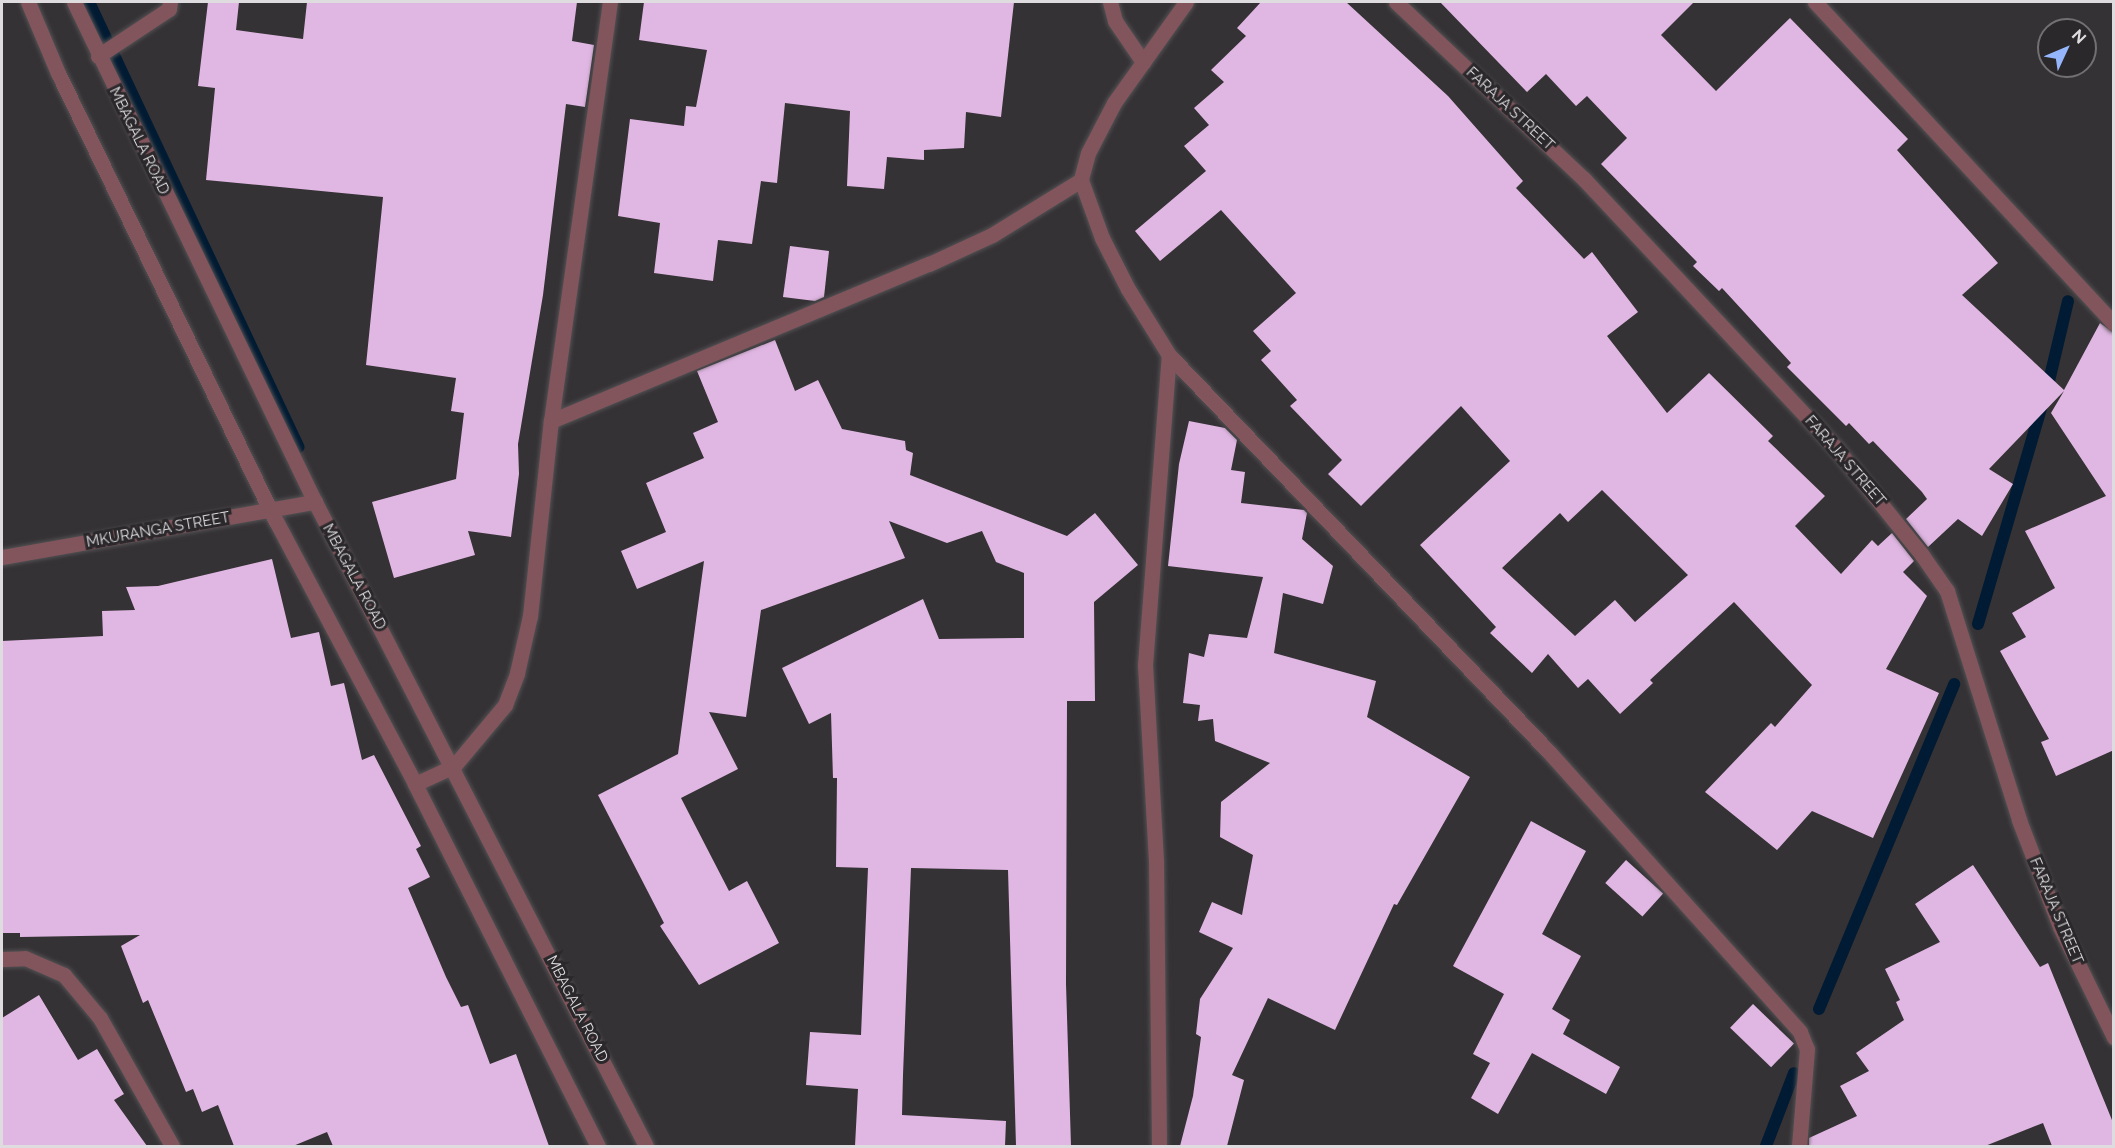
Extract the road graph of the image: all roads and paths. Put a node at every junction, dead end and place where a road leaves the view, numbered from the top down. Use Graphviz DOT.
graph roads {
  1 [pos="28,2"];
  2 [pos="74,2"];
  3 [pos="170,2"];
  4 [pos="610,2"];
  5 [pos="1110,2"];
  6 [pos="1186,2"];
  7 [pos="1395,2"];
  8 [pos="1815,2"];
  9 [pos="98,56"];
  10 [pos="1143,62"];
  11 [pos="1081,180"];
  12 [pos="2114,324"];
  13 [pos="1169,355"];
  14 [pos="551,421"];
  15 [pos="315,502"];
  16 [pos="271,510"];
  17 [pos="2,557"];
  18 [pos="454,766"];
  19 [pos="415,784"];
  20 [pos="2,959"];
  21 [pos="2114,1037"];
  22 [pos="172,1146"];
  23 [pos="598,1146"];
  24 [pos="646,1146"];
  25 [pos="1159,1146"];
  26 [pos="1799,1146"];
  1 -- 16 [label="street"];
  2 -- 9 [label="street, MBAGALA ROAD"];
  3 -- 9 [label="street"];
  4 -- 14 [label="street"];
  5 -- 10 [label="street"];
  6 -- 10 [label="street"];
  7 -- 21 [label="street, FARAJA STREET"];
  8 -- 12 [label="street"];
  9 -- 15 [label="street, MBAGALA ROAD"];
  10 -- 11 [label="street"];
  11 -- 13 [label="street"];
  11 -- 14 [label="street"];
  13 -- 25 [label="street"];
  13 -- 26 [label="street"];
  14 -- 18 [label="street"];
  15 -- 16 [label="street, MKURANGA STREET"];
  15 -- 18 [label="street, MBAGALA ROAD"];
  16 -- 17 [label="street, MKURANGA STREET"];
  16 -- 19 [label="street"];
  18 -- 19 [label="street"];
  18 -- 24 [label="street, MBAGALA ROAD"];
  19 -- 23 [label="street"];
  20 -- 22 [label="street"];
}
